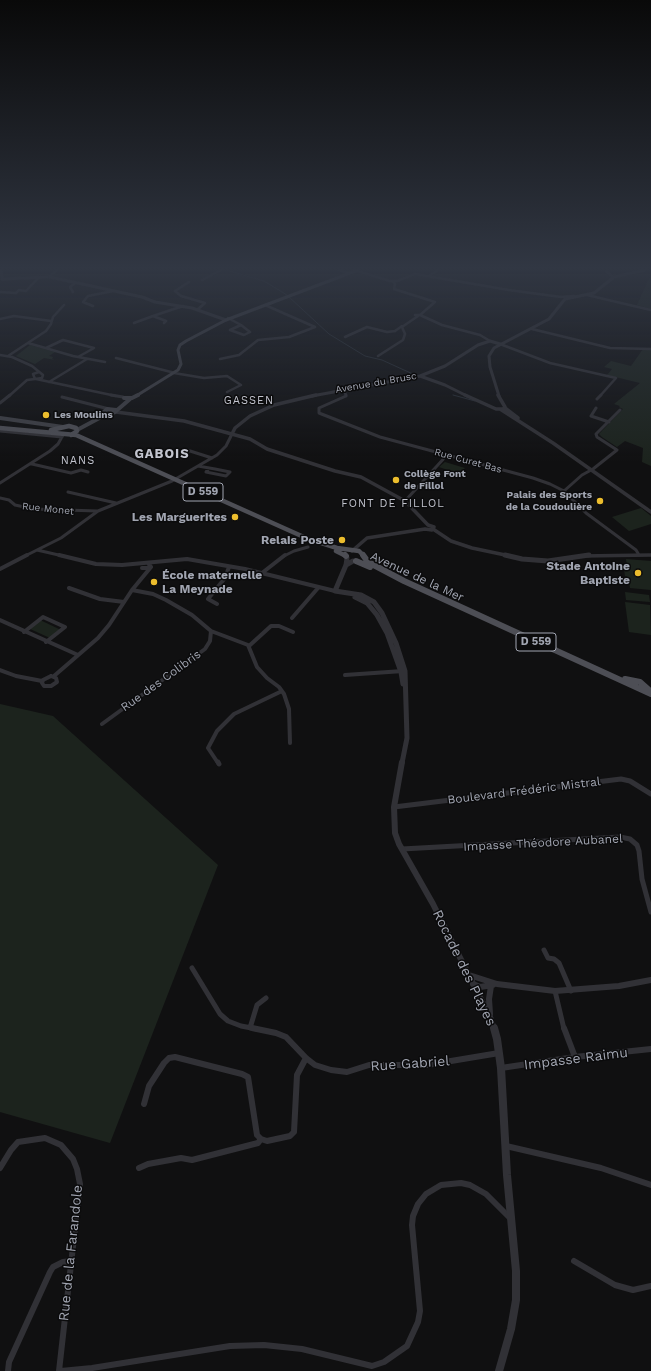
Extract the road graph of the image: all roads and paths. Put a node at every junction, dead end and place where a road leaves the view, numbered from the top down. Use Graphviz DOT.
graph roads {
  1 [pos="42,334"];
  2 [pos="198,334"];
  3 [pos="298,334"];
  4 [pos="352,334"];
  5 [pos="405,334"];
  6 [pos="476,334"];
  7 [pos="520,334"];
  8 [pos="555,334"];
  9 [pos="345,337"];
  10 [pos="490,341"];
  11 [pos="28,343"];
  12 [pos="500,344"];
  13 [pos="46,348"];
  14 [pos="651,349"];
  15 [pos="0,355"];
  16 [pos="8,356"];
  17 [pos="378,356"];
  18 [pos="78,357"];
  19 [pos="116,358"];
  20 [pos="87,359"];
  21 [pos="220,359"];
  22 [pos="105,362"];
  23 [pos="33,368"];
  24 [pos="39,372"];
  25 [pos="175,373"];
  26 [pos="34,374"];
  27 [pos="424,375"];
  28 [pos="420,376"];
  29 [pos="42,378"];
  30 [pos="36,379"];
  31 [pos="47,382"];
  32 [pos="344,388"];
  33 [pos="227,392"];
  34 [pos="132,396"];
  35 [pos="62,397"];
  36 [pos="124,397"];
  37 [pos="597,400"];
  38 [pos="0,403"];
  39 [pos="499,405"];
  40 [pos="596,408"];
  41 [pos="500,409"];
  42 [pos="620,410"];
  43 [pos="111,411"];
  44 [pos="0,418"];
  45 [pos="609,422"];
  46 [pos="72,426"];
  47 [pos="0,427"];
  48 [pos="62,428"];
  49 [pos="0,431"];
  50 [pos="77,431"];
  51 [pos="232,434"];
  52 [pos="61,435"];
  53 [pos="71,435"];
  54 [pos="95,443"];
  55 [pos="187,450"];
  56 [pos="447,455"];
  57 [pos="212,458"];
  58 [pos="32,464"];
  59 [pos="197,466"];
  60 [pos="209,468"];
  61 [pos="591,470"];
  62 [pos="88,472"];
  63 [pos="174,479"];
  64 [pos="0,483"];
  65 [pos="564,491"];
  66 [pos="68,492"];
  67 [pos="0,498"];
  68 [pos="404,501"];
  69 [pos="116,504"];
  70 [pos="98,511"];
  71 [pos="651,512"];
  72 [pos="427,527"];
  73 [pos="312,540"];
  74 [pos="359,544"];
  75 [pos="308,547"];
  76 [pos="37,550"];
  77 [pos="352,551"];
  78 [pos="362,555"];
  79 [pos="639,555"];
  80 [pos="651,555"];
  81 [pos="346,557"];
  82 [pos="162,561"];
  83 [pos="354,561"];
  84 [pos="144,565"];
  85 [pos="346,565"];
  86 [pos="229,567"];
  87 [pos="149,568"];
  88 [pos="0,569"];
  89 [pos="262,573"];
  90 [pos="142,576"];
  91 [pos="69,588"];
  92 [pos="318,588"];
  93 [pos="132,590"];
  94 [pos="335,591"];
  95 [pos="124,602"];
  96 [pos="218,604"];
  97 [pos="469,612"];
  98 [pos="292,618"];
  99 [pos="0,620"];
  100 [pos="211,631"];
  101 [pos="24,632"];
  102 [pos="293,632"];
  103 [pos="46,642"];
  104 [pos="249,646"];
  105 [pos="78,655"];
  106 [pos="0,670"];
  107 [pos="403,671"];
  108 [pos="345,675"];
  109 [pos="54,676"];
  110 [pos="42,681"];
  111 [pos="282,691"];
  112 [pos="651,693"];
  113 [pos="102,724"];
  114 [pos="290,743"];
  115 [pos="219,764"];
  116 [pos="651,794"];
  117 [pos="394,807"];
  118 [pos="402,849"];
  119 [pos="651,912"];
  120 [pos="544,950"];
  121 [pos="192,968"];
  122 [pos="468,975"];
  123 [pos="651,980"];
  124 [pos="492,984"];
  125 [pos="475,986"];
  126 [pos="555,991"];
  127 [pos="571,991"];
  128 [pos="266,998"];
  129 [pos="490,1017"];
  130 [pos="250,1028"];
  131 [pos="651,1049"];
  132 [pos="499,1053"];
  133 [pos="574,1057"];
  134 [pos="306,1058"];
  135 [pos="501,1068"];
  136 [pos="144,1104"];
  137 [pos="261,1139"];
  138 [pos="506,1146"];
  139 [pos="0,1168"];
  140 [pos="139,1168"];
  141 [pos="651,1185"];
  142 [pos="511,1218"];
  143 [pos="71,1261"];
  144 [pos="574,1261"];
  145 [pos="651,1286"];
  146 [pos="8,1371"];
  147 [pos="60,1371"];
  148 [pos="499,1371"];
  1 -- 11 [label="street"];
  2 -- 25 [label="main road"];
  3 -- 21 [label="street"];
  4 -- 9 [label="street"];
  5 -- 17 [label="street"];
  6 -- 10 [label="street"];
  7 -- 12 [label="street"];
  8 -- 14 [label="street"];
  10 -- 12 [label="street"];
  10 -- 27 [label="street, Avenue du Brusc"];
  11 -- 13 [label="street"];
  11 -- 16 [label="street"];
  12 -- 37 [label="street"];
  12 -- 39 [label="street"];
  13 -- 18 [label="street"];
  13 -- 18 [label="street"];
  15 -- 16 [label="street"];
  16 -- 23 [label="street"];
  18 -- 20 [label="street"];
  19 -- 25 [label="street"];
  20 -- 22 [label="street"];
  20 -- 31 [label="street"];
  23 -- 24 [label="street"];
  23 -- 26 [label="street"];
  24 -- 26 [label="street"];
  24 -- 29 [label="street"];
  25 -- 33 [label="street"];
  25 -- 34 [label="main road"];
  26 -- 30 [label="street"];
  27 -- 28 [label="street, Avenue du Brusc"];
  27 -- 39 [label="street"];
  28 -- 32 [label="street, Avenue du Brusc"];
  28 -- 39 [label="street"];
  29 -- 30 [label="street"];
  29 -- 31 [label="street"];
  30 -- 31 [label="street"];
  30 -- 38 [label="street"];
  31 -- 36 [label="street"];
  32 -- 51 [label="street, Avenue du Brusc"];
  32 -- 56 [label="street, Rue Curet Bas"];
  34 -- 36 [label="main road"];
  34 -- 43 [label="main road"];
  35 -- 43 [label="street"];
  36 -- 43 [label="main road"];
  39 -- 41 [label="street"];
  39 -- 41 [label="street"];
  39 -- 61 [label="street"];
  40 -- 45 [label="street"];
  41 -- 61 [label="street"];
  42 -- 45 [label="street"];
  43 -- 46 [label="main road"];
  43 -- 50 [label="main road"];
  43 -- 51 [label="street"];
  44 -- 48 [label="main road"];
  45 -- 61 [label="street"];
  46 -- 48 [label="main road"];
  46 -- 50 [label="main road"];
  47 -- 48 [label="main road"];
  47 -- 52 [label="main road"];
  48 -- 52 [label="main road"];
  49 -- 52 [label="street"];
  50 -- 53 [label="main road"];
  50 -- 54 [label="main road, D 559"];
  51 -- 57 [label="street"];
  51 -- 68 [label="street"];
  52 -- 53 [label="main road"];
  52 -- 58 [label="street"];
  53 -- 54 [label="main road, D 559"];
  54 -- 63 [label="main road, D 559"];
  55 -- 57 [label="street"];
  56 -- 65 [label="street, Rue Curet Bas"];
  56 -- 68 [label="street"];
  57 -- 59 [label="street"];
  58 -- 62 [label="street"];
  58 -- 64 [label="street"];
  59 -- 60 [label="street"];
  59 -- 63 [label="street"];
  60 -- 60 [label="street"];
  61 -- 65 [label="street"];
  61 -- 71 [label="street"];
  63 -- 69 [label="street"];
  63 -- 73 [label="main road, D 559"];
  65 -- 79 [label="street, Rue Curet Bas"];
  66 -- 69 [label="street"];
  67 -- 70 [label="street, Rue Monet"];
  68 -- 72 [label="street"];
  69 -- 70 [label="street"];
  70 -- 76 [label="street"];
  72 -- 74 [label="street"];
  72 -- 79 [label="street"];
  73 -- 77 [label="main road"];
  73 -- 81 [label="main road, D 559"];
  74 -- 77 [label="street"];
  74 -- 78 [label="street"];
  75 -- 89 [label="street"];
  76 -- 84 [label="street"];
  76 -- 88 [label="street"];
  77 -- 78 [label="main road"];
  77 -- 81 [label="main road"];
  78 -- 83 [label="main road"];
  78 -- 97 [label="main road, Avenue de la Mer / D 559"];
  79 -- 80 [label="street"];
  81 -- 83 [label="main road, Avenue de la Mer"];
  81 -- 85 [label="street"];
  82 -- 84 [label="street, Rocade des Playes"];
  82 -- 86 [label="street, Rocade des Playes"];
  82 -- 87 [label="street"];
  83 -- 85 [label="street"];
  83 -- 97 [label="main road, Avenue de la Mer / D 559"];
  84 -- 87 [label="street"];
  84 -- 87 [label="street"];
  84 -- 90 [label="street"];
  85 -- 94 [label="street"];
  86 -- 89 [label="street, Rocade des Playes"];
  86 -- 96 [label="street"];
  87 -- 90 [label="street"];
  89 -- 92 [label="street, Rocade des Playes"];
  90 -- 93 [label="street"];
  91 -- 95 [label="street"];
  92 -- 94 [label="street, Rocade des Playes"];
  92 -- 98 [label="street"];
  93 -- 95 [label="street"];
  93 -- 100 [label="street"];
  94 -- 107 [label="street, Rocade des Playes"];
  95 -- 105 [label="street"];
  97 -- 112 [label="main road, Avenue de la Mer / D 559"];
  99 -- 101 [label="street"];
  100 -- 104 [label="street"];
  100 -- 113 [label="street, Rue des Colibris"];
  101 -- 103 [label="street"];
  101 -- 103 [label="street"];
  102 -- 104 [label="street"];
  103 -- 105 [label="street"];
  104 -- 111 [label="street"];
  105 -- 109 [label="street"];
  106 -- 110 [label="street"];
  107 -- 108 [label="street"];
  107 -- 117 [label="street, Rocade des Playes"];
  109 -- 110 [label="street"];
  109 -- 110 [label="street"];
  111 -- 114 [label="street"];
  111 -- 115 [label="street"];
  116 -- 117 [label="street, Boulevard Frédéric Mistral"];
  117 -- 118 [label="street, Rocade des Playes"];
  118 -- 119 [label="street, Impasse Théodore Aubanel"];
  118 -- 122 [label="street, Rocade des Playes"];
  120 -- 127 [label="street"];
  121 -- 130 [label="street, Rue Gabriel"];
  122 -- 124 [label="street"];
  122 -- 125 [label="street, Rocade des Playes"];
  123 -- 127 [label="street"];
  124 -- 125 [label="street"];
  124 -- 126 [label="street"];
  124 -- 129 [label="street"];
  125 -- 129 [label="street, Rocade des Playes"];
  126 -- 127 [label="street"];
  126 -- 133 [label="street"];
  128 -- 130 [label="street"];
  129 -- 132 [label="street, Rocade des Playes"];
  130 -- 134 [label="street, Rue Gabriel"];
  131 -- 133 [label="street, Impasse Raimu"];
  132 -- 134 [label="street, Rue Gabriel"];
  132 -- 135 [label="street, Rocade des Playes"];
  133 -- 135 [label="street, Impasse Raimu"];
  134 -- 137 [label="street"];
  135 -- 138 [label="street, Rocade des Playes"];
  136 -- 137 [label="street"];
  137 -- 140 [label="street"];
  138 -- 141 [label="street"];
  138 -- 142 [label="street, Rocade des Playes"];
  139 -- 143 [label="street, Rue de la Farandole"];
  142 -- 147 [label="street, Rue de la Farandole"];
  142 -- 148 [label="street, Rocade des Playes"];
  143 -- 146 [label="street"];
  143 -- 147 [label="street, Rue de la Farandole"];
  144 -- 145 [label="street"];
}
